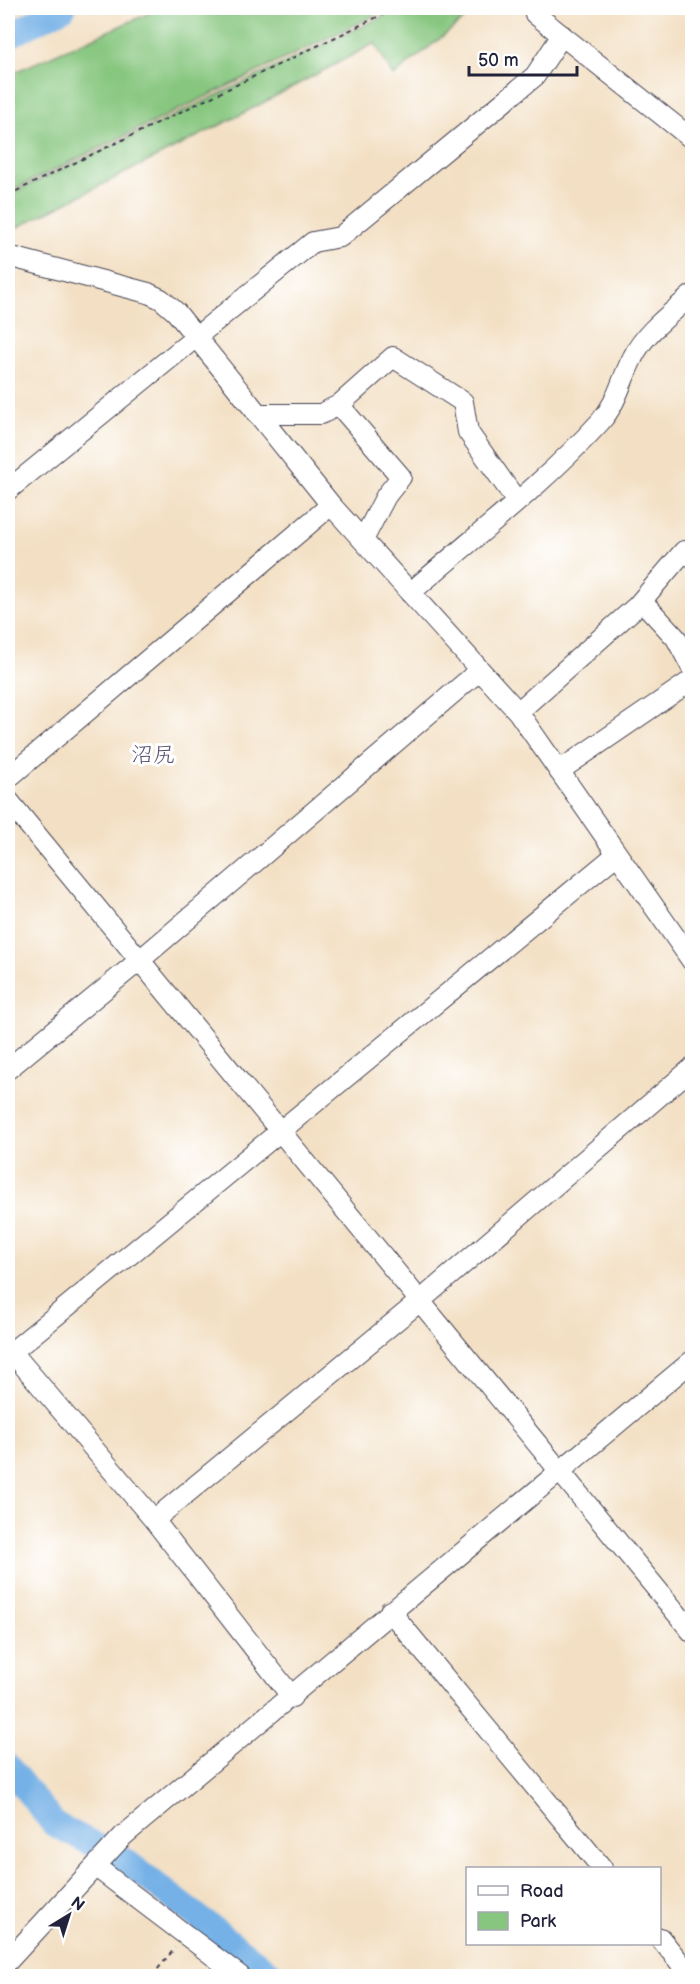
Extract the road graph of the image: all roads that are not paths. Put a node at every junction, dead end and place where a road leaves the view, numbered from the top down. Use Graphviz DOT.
graph roads {
  1 [pos="535,14"];
  2 [pos="562,35"];
  3 [pos="693,139"];
  4 [pos="8,256"];
  5 [pos="693,295"];
  6 [pos="195,335"];
  7 [pos="339,405"];
  8 [pos="257,414"];
  9 [pos="8,490"];
  10 [pos="516,500"];
  11 [pos="331,506"];
  12 [pos="363,540"];
  13 [pos="693,557"];
  14 [pos="410,593"];
  15 [pos="642,601"];
  16 [pos="693,668"];
  17 [pos="480,670"];
  18 [pos="693,680"];
  19 [pos="518,712"];
  20 [pos="560,771"];
  21 [pos="8,778"];
  22 [pos="8,800"];
  23 [pos="616,855"];
  24 [pos="140,960"];
  25 [pos="692,960"];
  26 [pos="693,1068"];
  27 [pos="8,1070"];
  28 [pos="282,1131"];
  29 [pos="420,1301"];
  30 [pos="10,1354"];
  31 [pos="693,1361"];
  32 [pos="559,1473"];
  33 [pos="154,1520"];
  34 [pos="390,1611"];
  35 [pos="693,1632"];
  36 [pos="292,1697"];
  37 [pos="98,1864"];
  38 [pos="600,1867"];
  39 [pos="661,1939"];
  40 [pos="10,1953"];
  41 [pos="240,1977"];
  42 [pos="691,1977"];
  1 -- 2 [label="street"];
  2 -- 3 [label="street"];
  2 -- 6 [label="street"];
  4 -- 6 [label="street"];
  5 -- 10 [label="street"];
  6 -- 8 [label="street"];
  6 -- 9 [label="street"];
  7 -- 8 [label="street"];
  7 -- 10 [label="street"];
  7 -- 12 [label="street"];
  8 -- 11 [label="street"];
  10 -- 14 [label="street"];
  11 -- 12 [label="street"];
  11 -- 21 [label="street"];
  12 -- 14 [label="street"];
  13 -- 15 [label="street"];
  14 -- 17 [label="street"];
  15 -- 16 [label="street"];
  15 -- 19 [label="street"];
  17 -- 19 [label="street"];
  17 -- 24 [label="street"];
  18 -- 20 [label="street"];
  19 -- 20 [label="street"];
  20 -- 23 [label="street"];
  22 -- 24 [label="street"];
  23 -- 25 [label="street"];
  23 -- 28 [label="street"];
  24 -- 27 [label="street"];
  24 -- 28 [label="street"];
  26 -- 29 [label="street"];
  28 -- 29 [label="street"];
  28 -- 30 [label="street"];
  29 -- 32 [label="street"];
  29 -- 33 [label="street"];
  30 -- 33 [label="street"];
  31 -- 32 [label="street"];
  32 -- 34 [label="street"];
  32 -- 35 [label="street"];
  33 -- 36 [label="street"];
  34 -- 36 [label="street"];
  34 -- 38 [label="street"];
  36 -- 37 [label="street"];
  37 -- 40 [label="street"];
  37 -- 41 [label="street"];
  39 -- 42 [label="street"];
}
